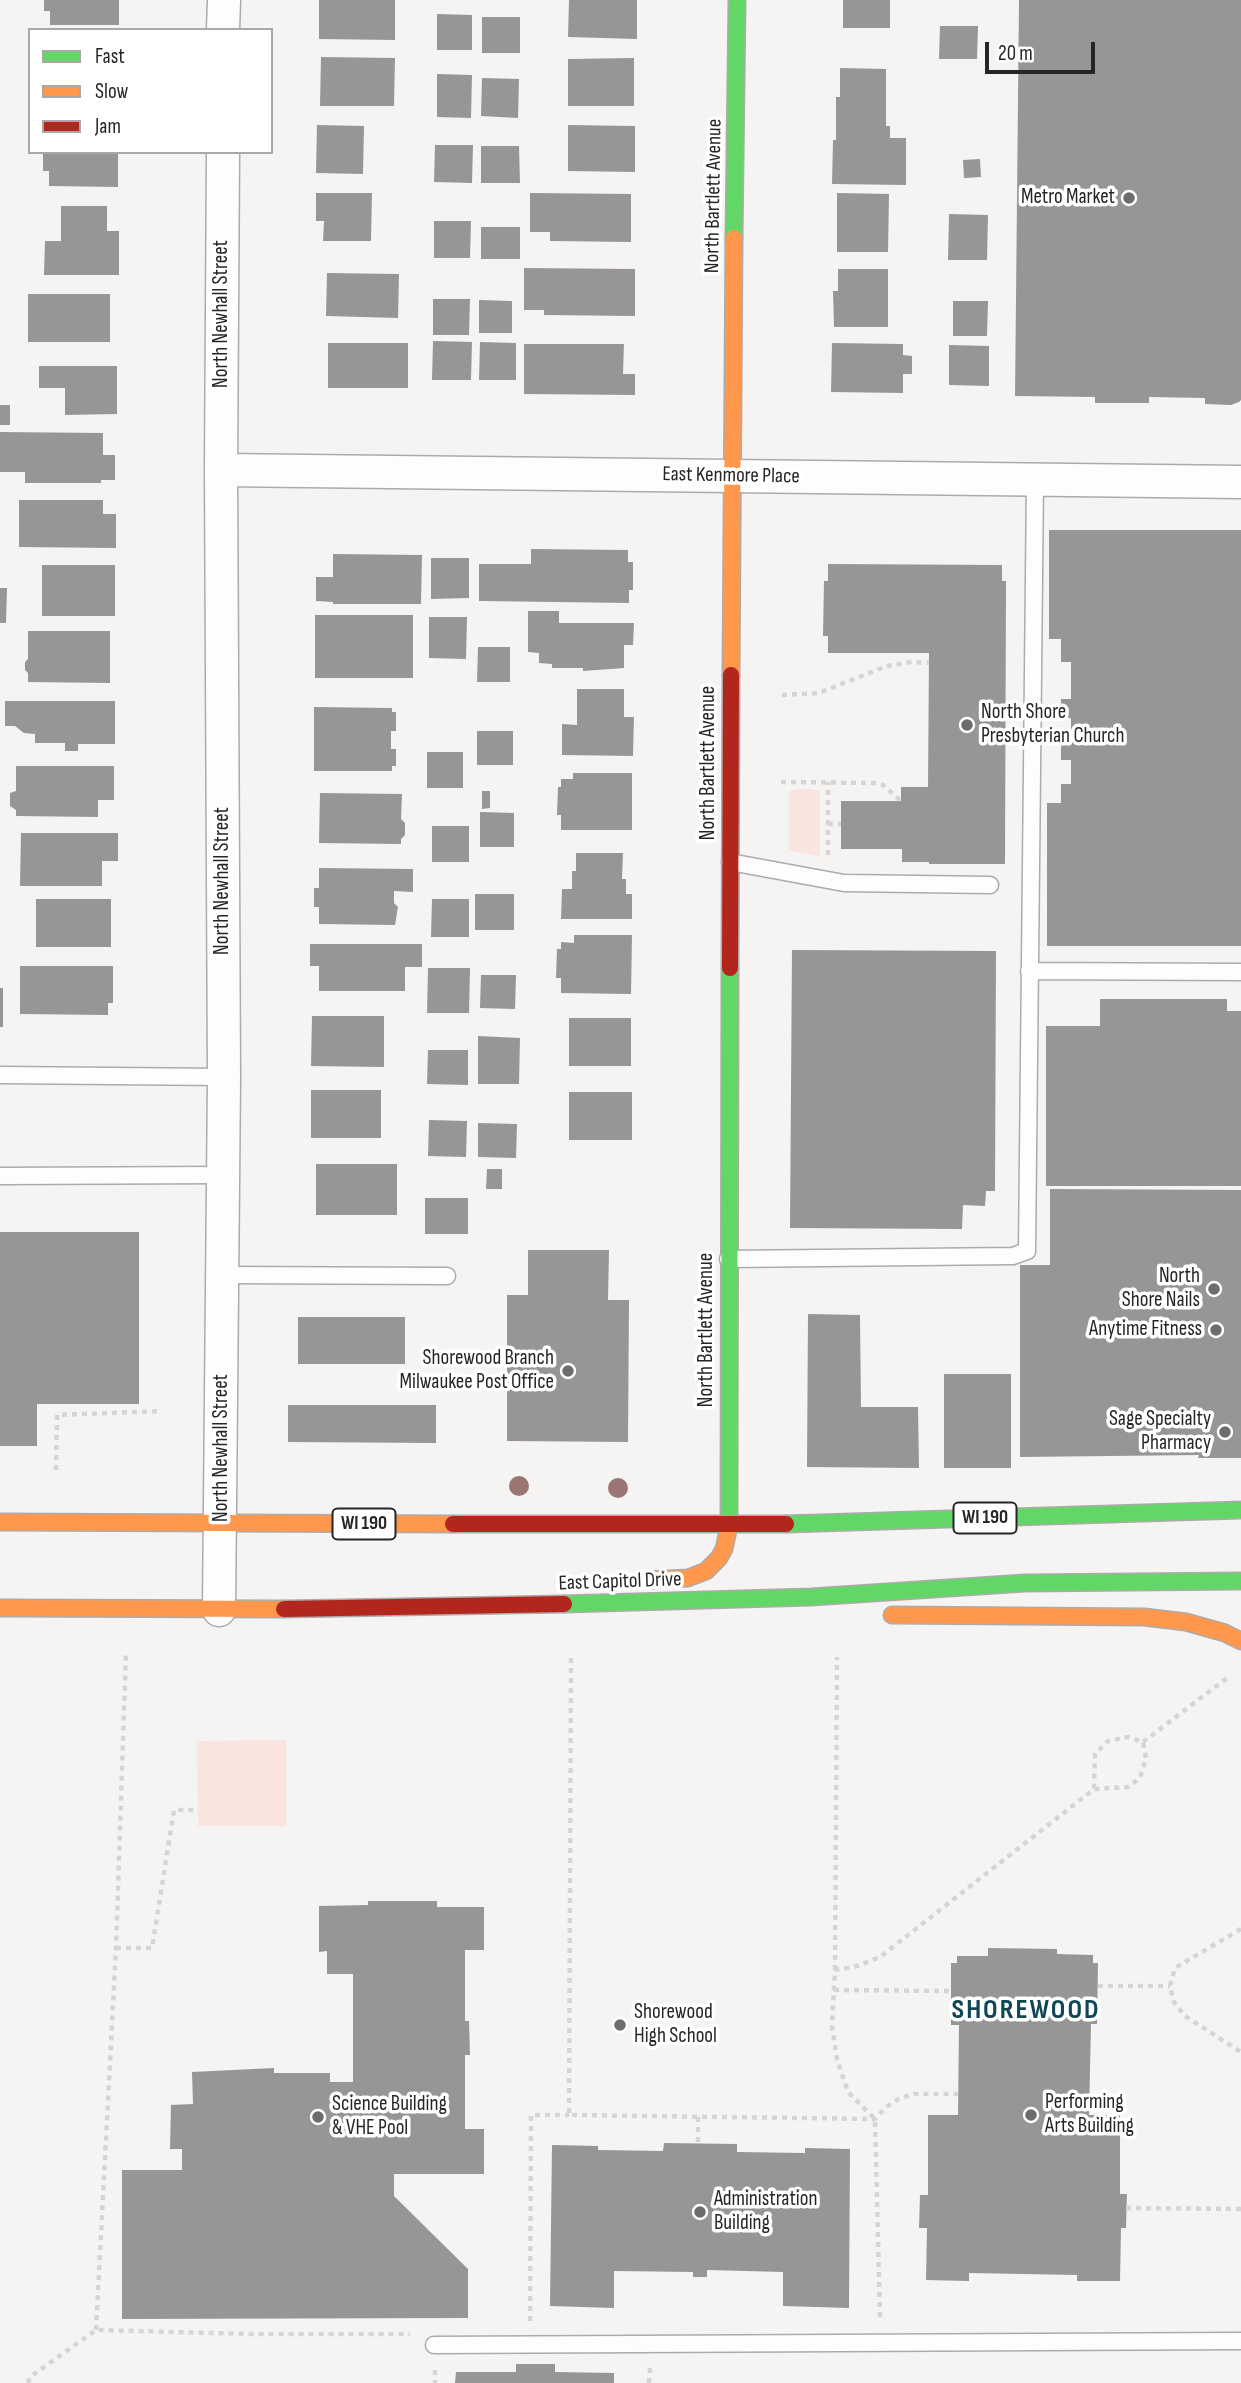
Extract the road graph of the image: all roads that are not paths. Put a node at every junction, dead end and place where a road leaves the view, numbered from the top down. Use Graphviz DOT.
graph roads {
  1 [pos="224,0"];
  2 [pos="737,0"];
  3 [pos="223,28"];
  4 [pos="223,154"];
  5 [pos="221,470"];
  6 [pos="732,476"];
  7 [pos="1035,480"];
  8 [pos="1241,482"];
  9 [pos="730,862"];
  10 [pos="990,885"];
  11 [pos="1029,971"];
  12 [pos="1241,972"];
  13 [pos="0,1075"];
  14 [pos="224,1077"];
  15 [pos="223,1175"];
  16 [pos="0,1176"];
  17 [pos="728,1259"];
  18 [pos="223,1275"];
  19 [pos="447,1276"];
  20 [pos="1241,1510"];
  21 [pos="0,1521"];
  22 [pos="221,1523"];
  23 [pos="729,1526"];
  24 [pos="630,1580"];
  25 [pos="1241,1581"];
  26 [pos="425,1592"];
  27 [pos="811,1597"];
  28 [pos="392,1607"];
  29 [pos="0,1608"];
  30 [pos="219,1609"];
  31 [pos="857,1609"];
  32 [pos="880,1615"];
  33 [pos="1241,1641"];
  34 [pos="1241,2341"];
  35 [pos="434,2345"];
  1 -- 3 [label="street"];
  2 -- 6 [label="main road, North Bartlett Avenue"];
  4 -- 5 [label="street, North Newhall Street"];
  5 -- 6 [label="street, East Kenmore Place"];
  5 -- 14 [label="street, North Newhall Street"];
  6 -- 7 [label="street, East Kenmore Place"];
  6 -- 9 [label="main road, North Bartlett Avenue"];
  7 -- 8 [label="street, East Kenmore Place"];
  7 -- 11 [label="lane"];
  9 -- 10 [label="lane"];
  9 -- 17 [label="main road, North Bartlett Avenue"];
  11 -- 12 [label="lane"];
  11 -- 17 [label="lane"];
  13 -- 14 [label="lane"];
  14 -- 15 [label="street, North Newhall Street"];
  15 -- 16 [label="lane"];
  15 -- 18 [label="street, North Newhall Street"];
  17 -- 23 [label="main road, North Bartlett Avenue"];
  18 -- 19 [label="lane"];
  18 -- 22 [label="street, North Newhall Street"];
  20 -- 23 [label="main road, WI 190"];
  21 -- 22 [label="main road, WI 190"];
  22 -- 23 [label="main road, WI 190"];
  22 -- 30 [label="street, North Newhall Street"];
  23 -- 24 [label="main road, North Bartlett Avenue"];
  25 -- 27 [label="main road, East Capitol Drive"];
  26 -- 28 [label="main road"];
  27 -- 28 [label="main road, East Capitol Drive"];
  27 -- 31 [label="main road"];
  28 -- 30 [label="main road, East Capitol Drive"];
  29 -- 30 [label="main road, East Capitol Drive"];
  32 -- 33 [label="main road"];
  34 -- 35 [label="lane"];
}
